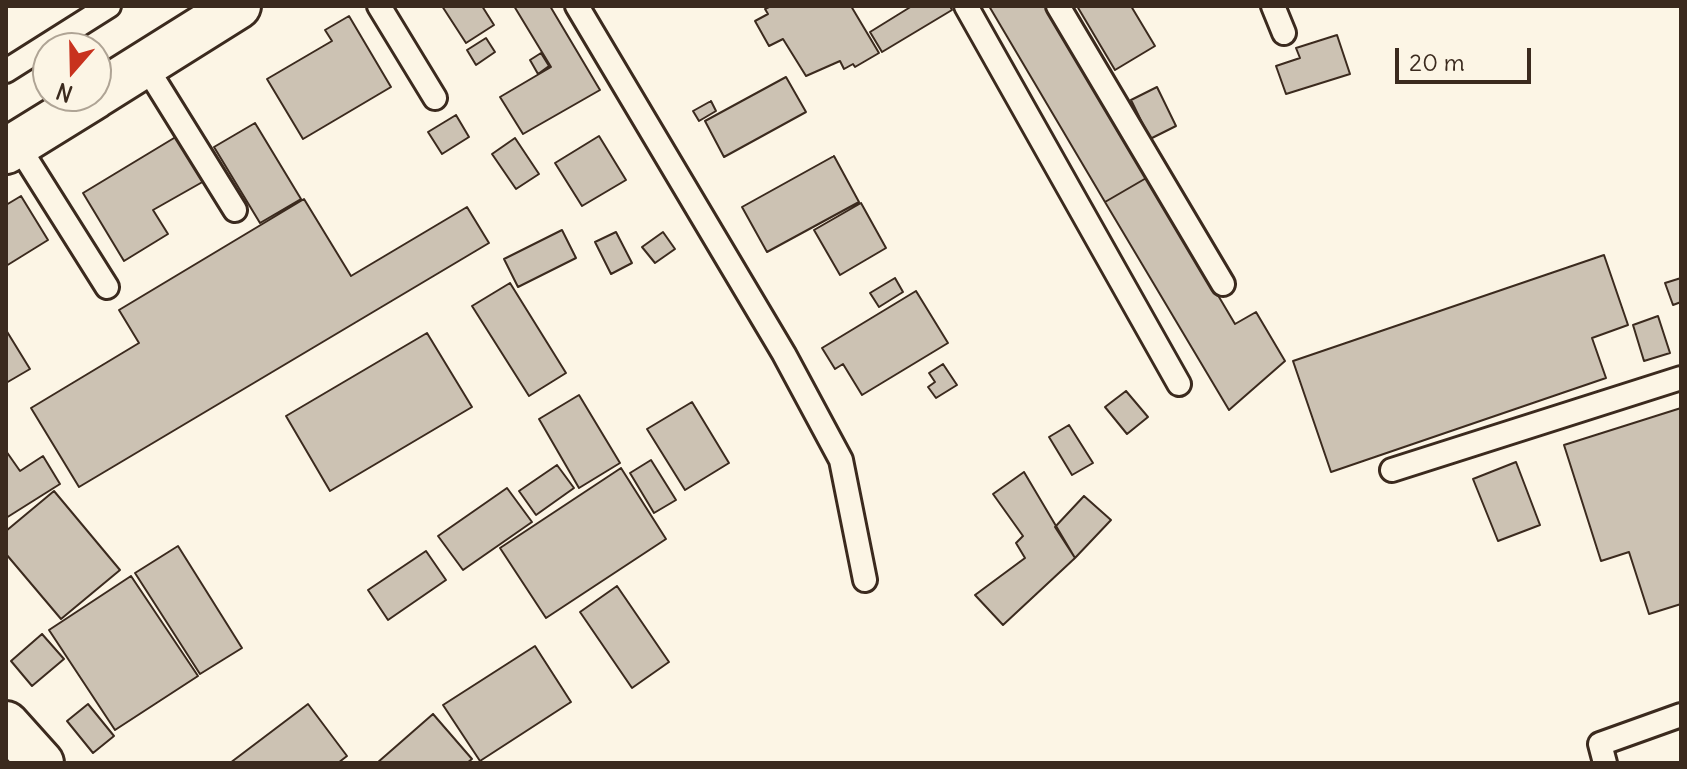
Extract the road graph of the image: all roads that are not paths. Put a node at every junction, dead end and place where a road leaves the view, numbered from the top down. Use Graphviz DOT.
graph roads {
  1 [pos="109,6"];
  2 [pos="238,6"];
  3 [pos="379,6"];
  4 [pos="577,6"];
  5 [pos="966,6"];
  6 [pos="1058,6"];
  7 [pos="1273,6"];
  8 [pos="1284,33"];
  9 [pos="145,65"];
  10 [pos="6,71"];
  11 [pos="112,85"];
  12 [pos="435,98"];
  13 [pos="69,112"];
  14 [pos="12,148"];
  15 [pos="235,210"];
  16 [pos="1223,284"];
  17 [pos="107,287"];
  18 [pos="1681,378"];
  19 [pos="1179,384"];
  20 [pos="1392,470"];
  21 [pos="865,580"];
  22 [pos="1681,715"];
  23 [pos="6,724"];
  24 [pos="41,763"];
  25 [pos="1605,763"];
  1 -- 10 [label="lane"];
  2 -- 9 [label="street"];
  3 -- 12 [label="lane"];
  4 -- 21 [label="lane"];
  5 -- 19 [label="lane"];
  6 -- 16 [label="lane"];
  7 -- 8 [label="lane"];
  9 -- 11 [label="street"];
  9 -- 15 [label="lane"];
  13 -- 14 [label="street"];
  14 -- 17 [label="lane"];
  18 -- 20 [label="lane"];
  22 -- 25 [label="lane"];
  23 -- 24 [label="street"];
}
